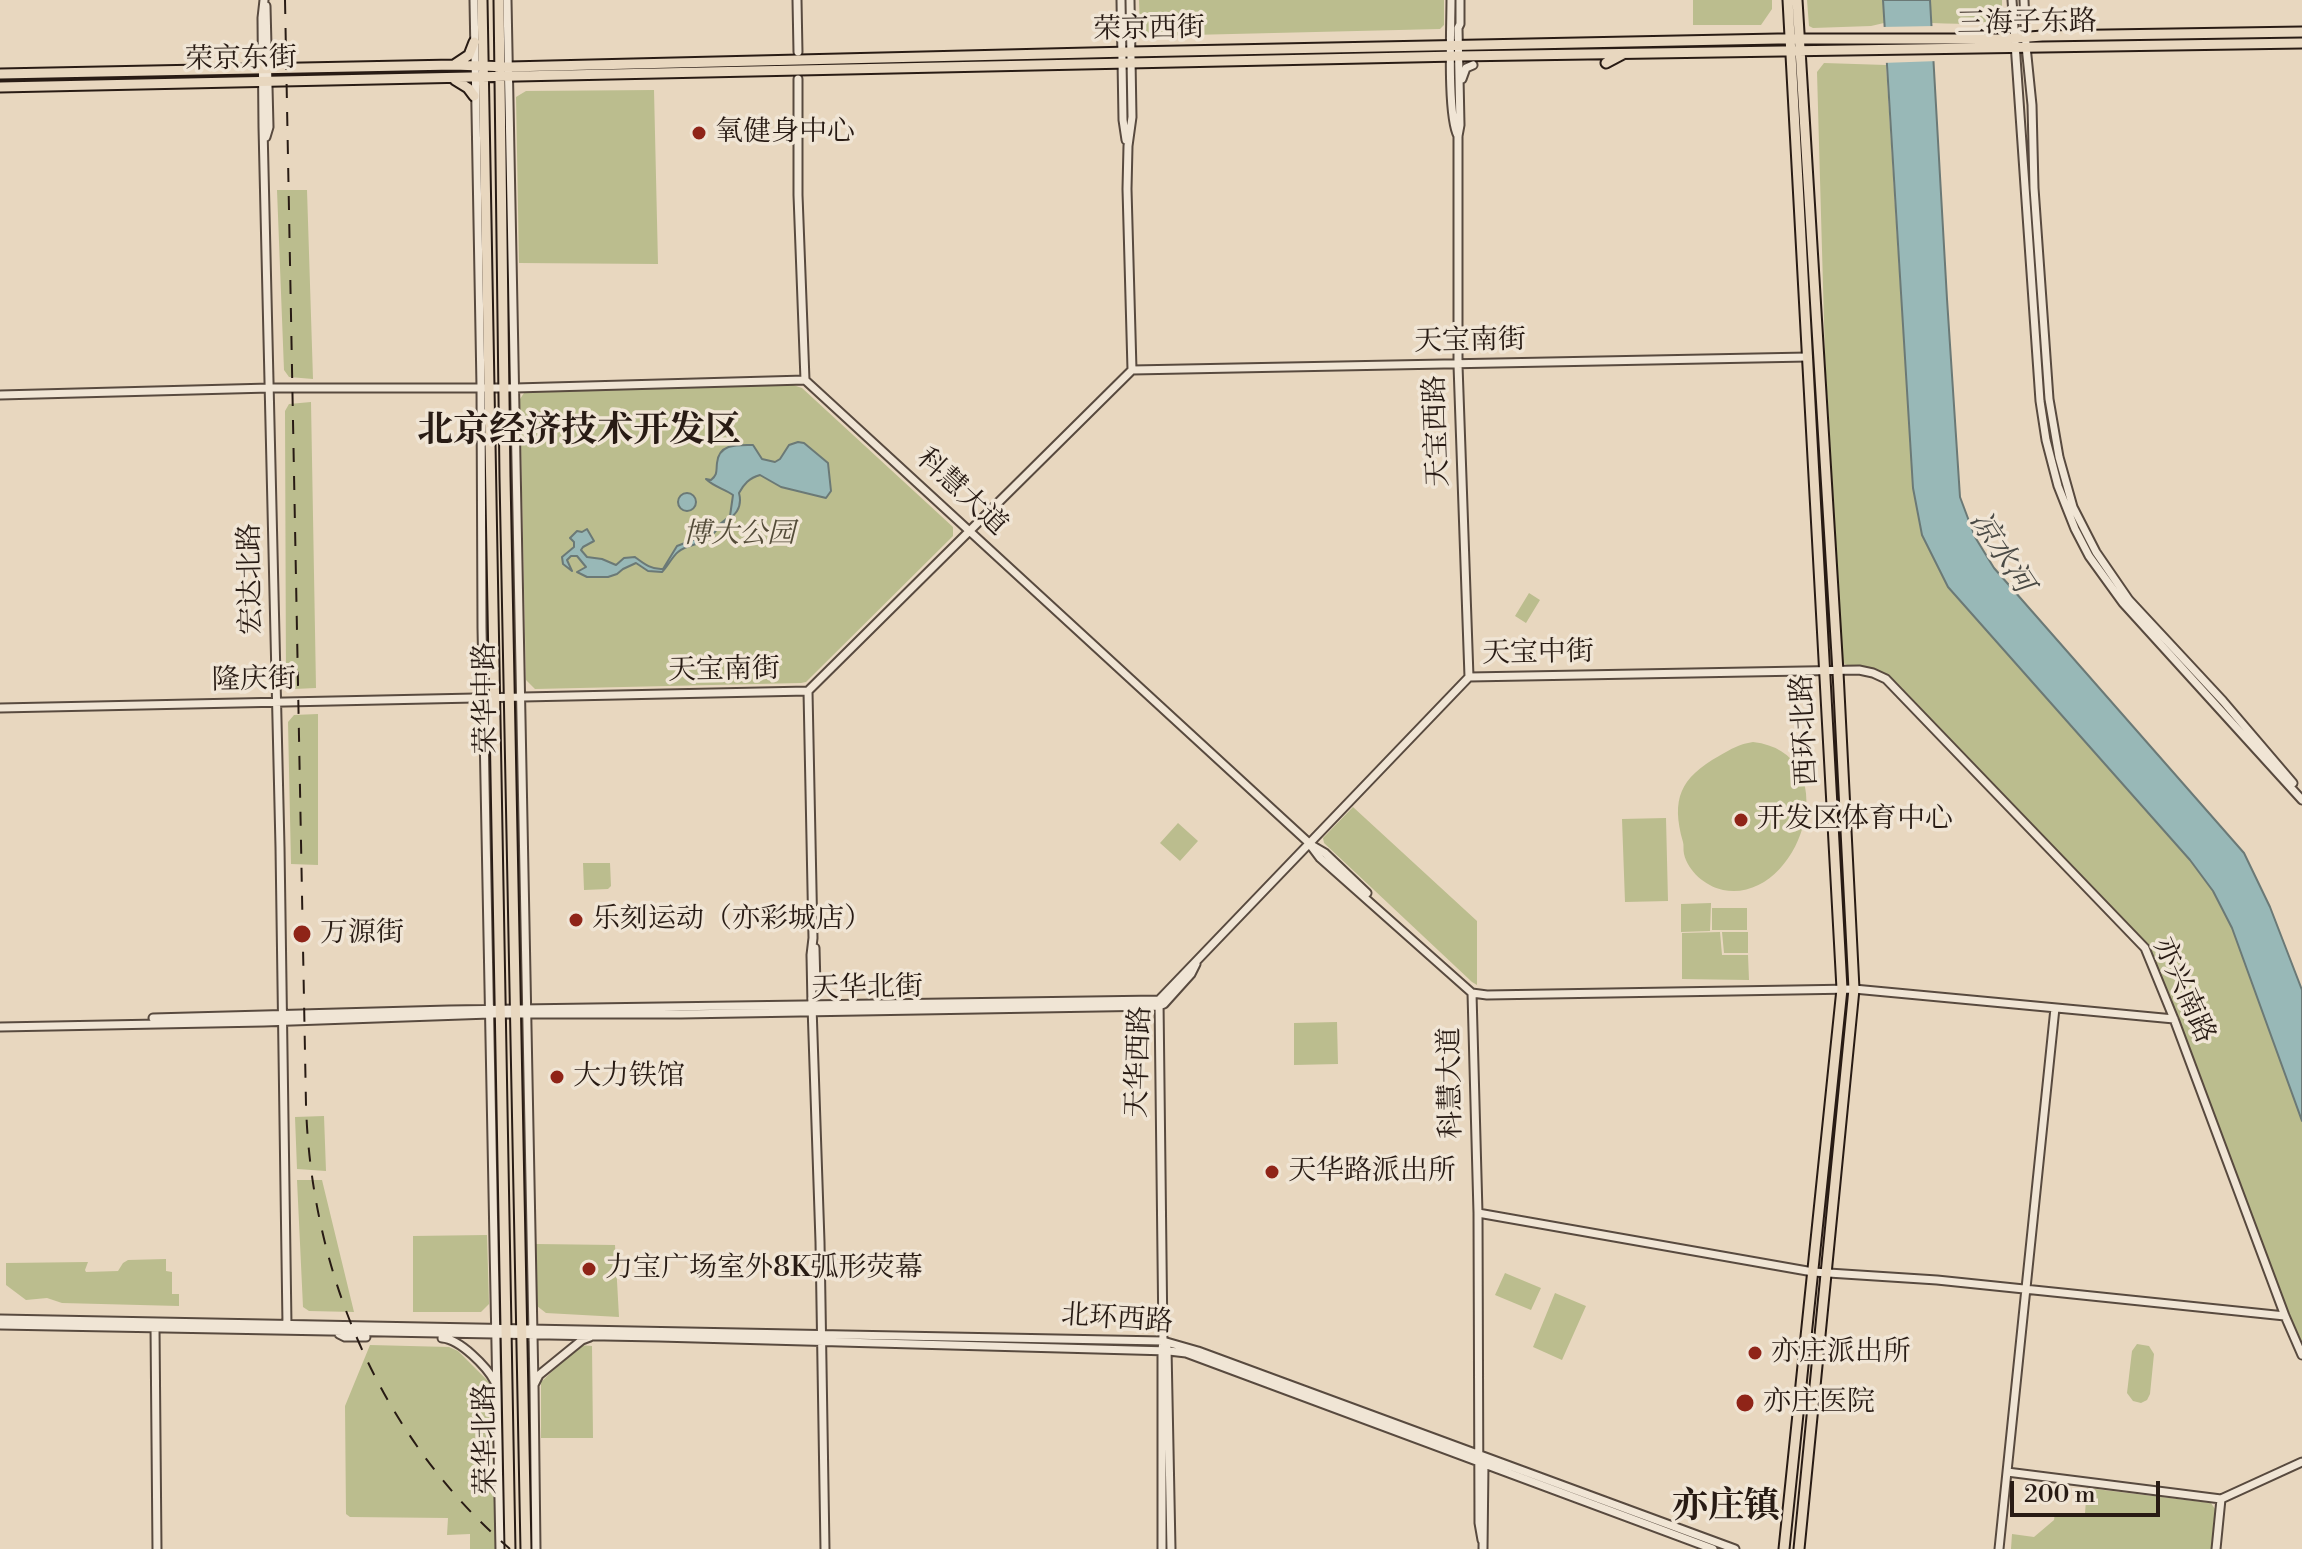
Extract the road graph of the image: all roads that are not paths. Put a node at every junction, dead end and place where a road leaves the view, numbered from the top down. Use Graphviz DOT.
graph roads {
  1 [pos="265,0"];
  2 [pos="474,0"];
  3 [pos="482,0"];
  4 [pos="499,0"];
  5 [pos="507,0"];
  6 [pos="797,0"];
  7 [pos="1121,0"];
  8 [pos="1130,0"];
  9 [pos="1451,0"];
  10 [pos="1460,0"];
  11 [pos="1788,0"];
  12 [pos="1797,0"];
  13 [pos="2012,0"];
  14 [pos="2024,0"];
  15 [pos="2302,32"];
  16 [pos="474,42"];
  17 [pos="2014,42"];
  18 [pos="2026,42"];
  19 [pos="2302,43"];
  20 [pos="1795,45"];
  21 [pos="1455,51"];
  22 [pos="798,52"];
  23 [pos="1626,53"];
  24 [pos="1126,57"];
  25 [pos="1606,63"];
  26 [pos="454,65"];
  27 [pos="1473,65"];
  28 [pos="266,69"];
  29 [pos="479,71"];
  30 [pos="504,71"];
  31 [pos="0,74"];
  32 [pos="452,79"];
  33 [pos="798,79"];
  34 [pos="266,81"];
  35 [pos="0,87"];
  36 [pos="474,96"];
  37 [pos="1460,100"];
  38 [pos="1458,136"];
  39 [pos="510,149"];
  40 [pos="502,170"];
  41 [pos="488,289"];
  42 [pos="479,311"];
  43 [pos="1808,357"];
  44 [pos="1458,365"];
  45 [pos="1132,370"];
  46 [pos="805,380"];
  47 [pos="485,387"];
  48 [pos="270,388"];
  49 [pos="509,388"];
  50 [pos="0,395"];
  51 [pos="516,451"];
  52 [pos="505,477"];
  53 [pos="970,531"];
  54 [pos="492,607"];
  55 [pos="482,628"];
  56 [pos="1824,672"];
  57 [pos="1838,672"];
  58 [pos="1469,677"];
  59 [pos="808,691"];
  60 [pos="489,698"];
  61 [pos="509,698"];
  62 [pos="521,698"];
  63 [pos="276,702"];
  64 [pos="0,708"];
  65 [pos="522,766"];
  66 [pos="511,789"];
  67 [pos="2302,797"];
  68 [pos="1308,842"];
  69 [pos="499,918"];
  70 [pos="489,937"];
  71 [pos="1842,989"];
  72 [pos="1854,989"];
  73 [pos="1472,993"];
  74 [pos="1159,1003"];
  75 [pos="2055,1008"];
  76 [pos="814,1009"];
  77 [pos="496,1012"];
  78 [pos="515,1012"];
  79 [pos="527,1012"];
  80 [pos="283,1019"];
  81 [pos="2174,1019"];
  82 [pos="0,1025"];
  83 [pos="528,1078"];
  84 [pos="517,1104"];
  85 [pos="1478,1213"];
  86 [pos="504,1229"];
  87 [pos="495,1250"];
  88 [pos="1813,1272"];
  89 [pos="1826,1273"];
  90 [pos="2025,1289"];
  91 [pos="2285,1316"];
  92 [pos="0,1319"];
  93 [pos="0,1325"];
  94 [pos="155,1326"];
  95 [pos="287,1327"];
  96 [pos="335,1331"];
  97 [pos="496,1332"];
  98 [pos="507,1332"];
  99 [pos="527,1332"];
  100 [pos="592,1336"];
  101 [pos="822,1338"];
  102 [pos="1165,1347"];
  103 [pos="2302,1355"];
  104 [pos="496,1384"];
  105 [pos="534,1385"];
  106 [pos="497,1429"];
  107 [pos="534,1431"];
  108 [pos="524,1453"];
  109 [pos="509,1458"];
  110 [pos="1481,1461"];
  111 [pos="2302,1462"];
  112 [pos="2007,1472"];
  113 [pos="2221,1499"];
  114 [pos="1482,1545"];
  115 [pos="157,1549"];
  116 [pos="500,1549"];
  117 [pos="510,1549"];
  118 [pos="526,1549"];
  119 [pos="536,1549"];
  120 [pos="825,1549"];
  121 [pos="1162,1549"];
  122 [pos="1171,1549"];
  123 [pos="1713,1549"];
  124 [pos="1735,1549"];
  125 [pos="1784,1549"];
  126 [pos="1799,1549"];
  127 [pos="1999,1549"];
  128 [pos="2216,1549"];
  1 -- 28 [label="street, 宏达北路"];
  2 -- 16 [label="street"];
  3 -- 29 [label="main road, 荣华中路"];
  4 -- 30 [label="main road, 荣华中路"];
  5 -- 30 [label="street"];
  6 -- 22 [label="street"];
  7 -- 24 [label="street"];
  8 -- 24 [label="street"];
  9 -- 21 [label="street"];
  10 -- 21 [label="street"];
  11 -- 20 [label="main road"];
  12 -- 20 [label="main road"];
  13 -- 17 [label="street"];
  14 -- 18 [label="street"];
  15 -- 18 [label="main road, 三海子东路"];
  16 -- 26 [label="main road"];
  16 -- 29 [label="street"];
  17 -- 18 [label="main road, 三海子东路"];
  17 -- 20 [label="main road, 三海子东路"];
  17 -- 67 [label="street"];
  18 -- 19 [label="main road, 三海子东路"];
  18 -- 67 [label="street"];
  20 -- 21 [label="main road, 荣京西街"];
  20 -- 23 [label="main road, 荣京西街"];
  20 -- 43 [label="main road, 西环北路"];
  20 -- 57 [label="main road, 西环北路"];
  21 -- 23 [label="main road, 荣京西街"];
  21 -- 24 [label="main road, 荣京西街"];
  21 -- 37 [label="street, 天宝西路"];
  21 -- 38 [label="street, 天宝西路"];
  23 -- 25 [label="main road"];
  24 -- 30 [label="main road, 荣京西街"];
  24 -- 45 [label="street"];
  26 -- 28 [label="main road, 荣京东街"];
  26 -- 29 [label="main road, 荣京东街"];
  27 -- 37 [label="street"];
  28 -- 31 [label="main road, 荣京东街"];
  28 -- 34 [label="street, 宏达北路"];
  29 -- 30 [label="main road, 荣京西街"];
  29 -- 32 [label="main road, 荣京东街"];
  29 -- 36 [label="street"];
  29 -- 41 [label="main road, 荣华中路"];
  30 -- 39 [label="street"];
  30 -- 40 [label="main road, 荣华中路"];
  32 -- 34 [label="main road, 荣京东街"];
  32 -- 36 [label="main road"];
  33 -- 46 [label="street"];
  34 -- 35 [label="main road, 荣京东街"];
  34 -- 48 [label="street, 宏达北路"];
  36 -- 42 [label="street"];
  37 -- 38 [label="street, 天宝西路"];
  38 -- 44 [label="street, 天宝西路"];
  39 -- 40 [label="street"];
  39 -- 49 [label="street"];
  40 -- 49 [label="main road, 荣华中路"];
  41 -- 42 [label="street"];
  41 -- 47 [label="main road, 荣华中路"];
  42 -- 47 [label="street"];
  43 -- 44 [label="street, 天宝南街"];
  43 -- 56 [label="main road, 西环北路"];
  44 -- 45 [label="street, 天宝南街"];
  44 -- 58 [label="street, 天宝西路"];
  45 -- 53 [label="street, 天宝南街"];
  46 -- 49 [label="street"];
  46 -- 53 [label="street, 科慧大道"];
  47 -- 48 [label="street"];
  47 -- 49 [label="street"];
  47 -- 54 [label="main road, 荣华中路"];
  47 -- 55 [label="street"];
  48 -- 50 [label="street"];
  48 -- 63 [label="street, 宏达北路"];
  49 -- 51 [label="street"];
  49 -- 52 [label="main road, 荣华中路"];
  51 -- 52 [label="street"];
  51 -- 62 [label="street"];
  52 -- 61 [label="main road, 荣华中路"];
  53 -- 59 [label="street, 天宝南街"];
  53 -- 68 [label="street, 科慧大道"];
  54 -- 55 [label="street"];
  54 -- 60 [label="main road, 荣华中路"];
  55 -- 60 [label="street"];
  56 -- 57 [label="street, 天宝中街"];
  56 -- 58 [label="street, 天宝中街"];
  56 -- 71 [label="main road, 西环北路"];
  57 -- 72 [label="main road, 西环北路"];
  57 -- 81 [label="street, 亦兴南路"];
  58 -- 68 [label="street, 天宝中街"];
  59 -- 62 [label="street, 天宝南街"];
  59 -- 76 [label="street"];
  60 -- 61 [label="street, 隆庆街"];
  60 -- 63 [label="street, 隆庆街"];
  60 -- 69 [label="main road, 荣华中路"];
  60 -- 70 [label="street"];
  61 -- 62 [label="street, 天宝南街"];
  61 -- 66 [label="main road, 荣华中路"];
  62 -- 65 [label="street"];
  63 -- 64 [label="street, 隆庆街"];
  63 -- 80 [label="street, 宏达北路"];
  65 -- 66 [label="street"];
  65 -- 79 [label="street"];
  66 -- 78 [label="main road, 荣华中路"];
  68 -- 73 [label="street, 科慧大道"];
  68 -- 74 [label="street, 天华西路"];
  69 -- 70 [label="street"];
  69 -- 77 [label="main road, 荣华中路"];
  70 -- 77 [label="street"];
  71 -- 72 [label="street"];
  71 -- 73 [label="street"];
  71 -- 88 [label="main road, 西环北路"];
  72 -- 75 [label="street"];
  72 -- 89 [label="main road, 西环北路"];
  73 -- 85 [label="street, 科慧大道"];
  74 -- 76 [label="street, 天华北街"];
  74 -- 102 [label="street, 天华西路"];
  75 -- 81 [label="street"];
  75 -- 90 [label="street"];
  76 -- 79 [label="street, 天华北街"];
  76 -- 101 [label="street"];
  77 -- 78 [label="street, 天华北街"];
  77 -- 80 [label="street"];
  77 -- 86 [label="main road, 荣华中路"];
  77 -- 87 [label="street"];
  78 -- 79 [label="street, 天华北街"];
  78 -- 84 [label="main road, 荣华中路"];
  79 -- 83 [label="street"];
  80 -- 82 [label="street"];
  80 -- 95 [label="street, 宏达北路"];
  81 -- 91 [label="street, 亦兴南路"];
  83 -- 84 [label="street"];
  83 -- 99 [label="street"];
  84 -- 99 [label="main road, 荣华中路"];
  85 -- 88 [label="street"];
  85 -- 110 [label="street, 科慧大道"];
  86 -- 87 [label="street"];
  86 -- 98 [label="main road, 荣华中路"];
  87 -- 97 [label="street"];
  88 -- 89 [label="street"];
  88 -- 125 [label="main road, 西环北路"];
  89 -- 90 [label="street"];
  89 -- 126 [label="main road, 西环北路"];
  90 -- 91 [label="street"];
  90 -- 112 [label="street"];
  91 -- 103 [label="street, 亦兴南路"];
  92 -- 94 [label="street"];
  93 -- 94 [label="street"];
  94 -- 95 [label="street"];
  94 -- 115 [label="street"];
  95 -- 96 [label="street"];
  95 -- 97 [label="street"];
  96 -- 97 [label="street"];
  96 -- 104 [label="street"];
  97 -- 98 [label="street, 北环西路"];
  97 -- 104 [label="street"];
  98 -- 99 [label="street, 北环西路"];
  98 -- 109 [label="main road, 荣华北路"];
  99 -- 100 [label="street, 北环西路"];
  99 -- 101 [label="street, 北环西路"];
  99 -- 105 [label="street"];
  99 -- 108 [label="main road, 荣华北路"];
  100 -- 101 [label="street, 北环西路"];
  100 -- 105 [label="street"];
  101 -- 102 [label="street, 北环西路"];
  101 -- 120 [label="street"];
  102 -- 110 [label="street, 北环西路"];
  102 -- 121 [label="street, 天华西路"];
  102 -- 122 [label="street, 天华西路"];
  104 -- 106 [label="street"];
  105 -- 107 [label="street"];
  106 -- 109 [label="street"];
  106 -- 116 [label="street"];
  107 -- 108 [label="street"];
  107 -- 119 [label="street"];
  108 -- 118 [label="main road, 荣华北路"];
  109 -- 117 [label="main road, 荣华北路"];
  110 -- 114 [label="street, 科慧大道"];
  110 -- 123 [label="street, 北环西路"];
  110 -- 124 [label="street, 北环西路"];
  111 -- 113 [label="street"];
  112 -- 113 [label="street"];
  112 -- 127 [label="street"];
  113 -- 128 [label="street"];
}
